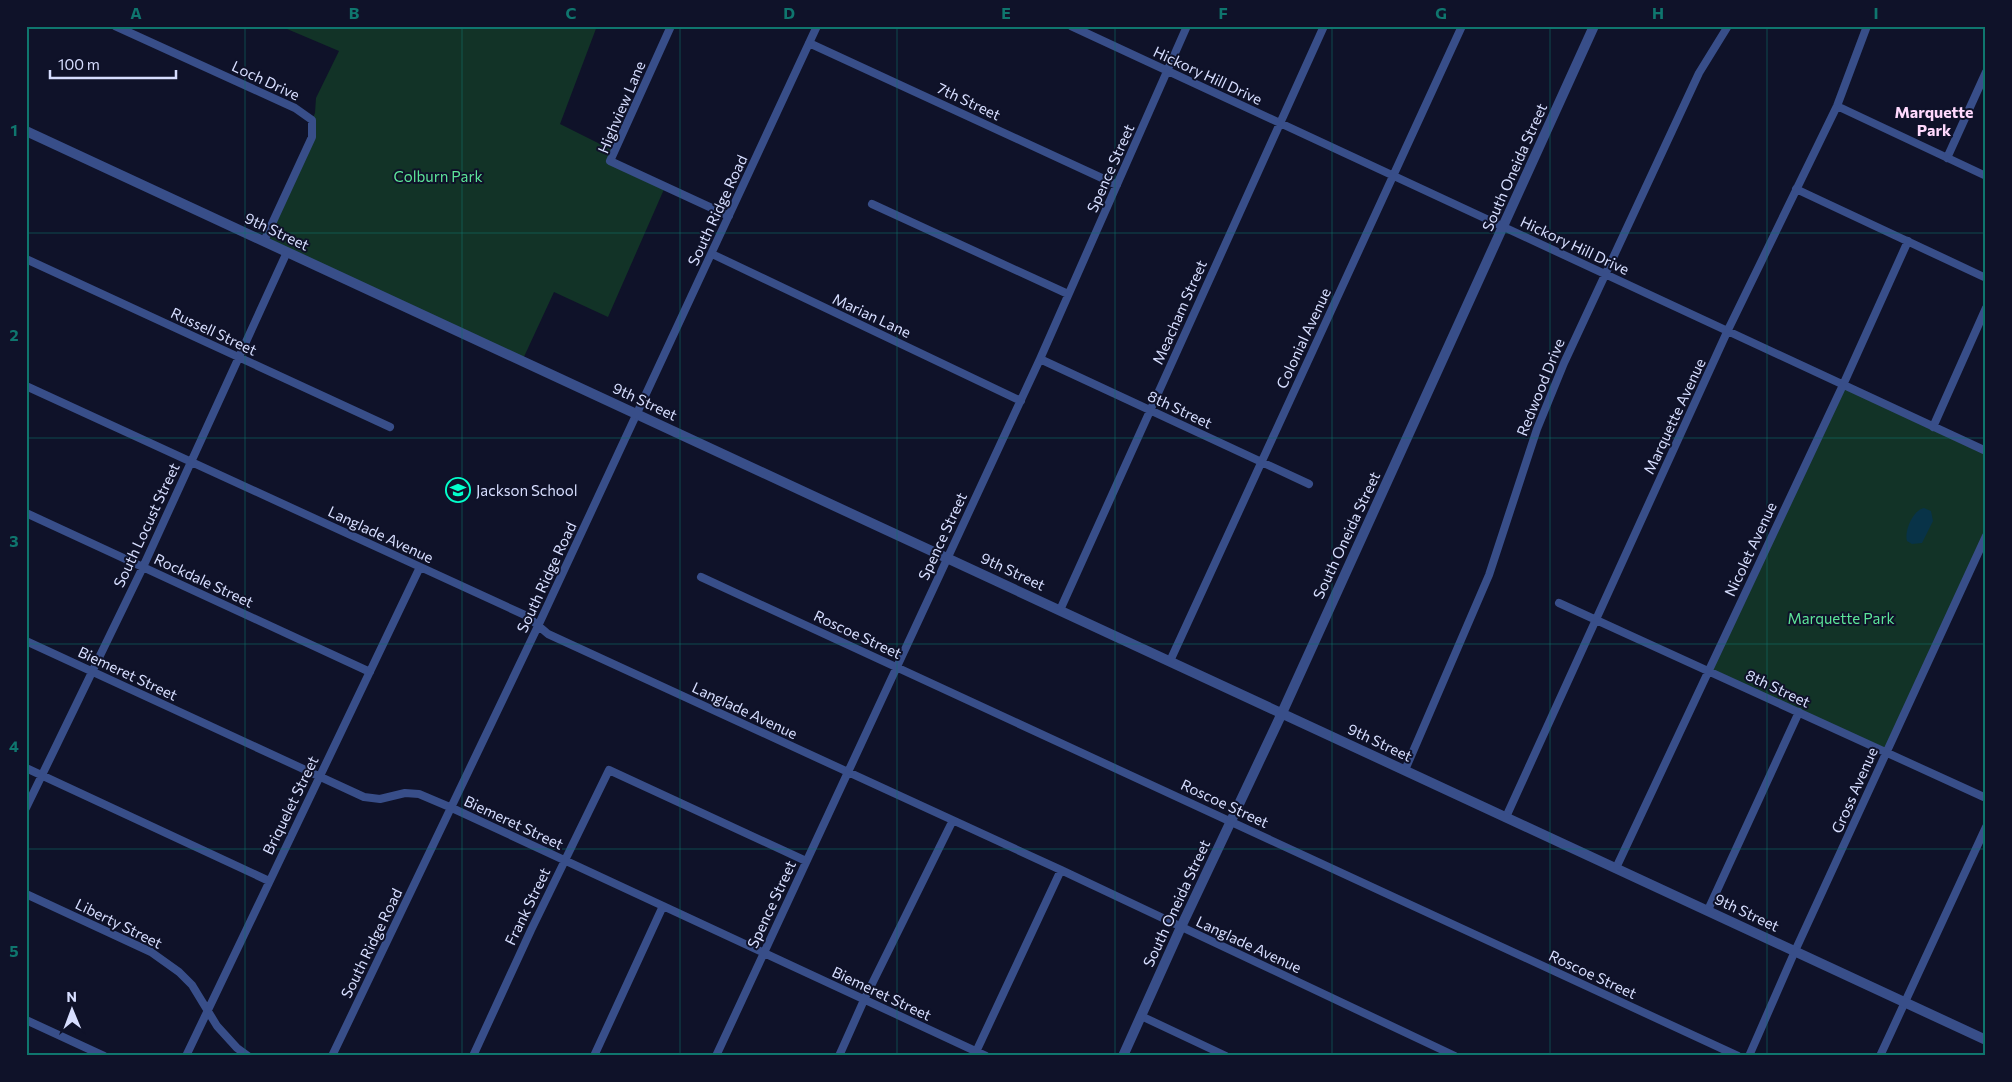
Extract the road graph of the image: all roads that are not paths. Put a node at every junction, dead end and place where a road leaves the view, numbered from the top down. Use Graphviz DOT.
graph roads {
  1 [pos="115,26"];
  2 [pos="671,26"];
  3 [pos="817,26"];
  4 [pos="1071,26"];
  5 [pos="1187,26"];
  6 [pos="1324,26"];
  7 [pos="1462,26"];
  8 [pos="1594,26"];
  9 [pos="1728,26"];
  10 [pos="1867,26"];
  11 [pos="809,42"];
  12 [pos="1169,72"];
  13 [pos="1986,72"];
  14 [pos="1837,106"];
  15 [pos="1280,123"];
  16 [pos="26,131"];
  17 [pos="1947,158"];
  18 [pos="1393,176"];
  19 [pos="1986,176"];
  20 [pos="1117,185"];
  21 [pos="1796,189"];
  22 [pos="872,204"];
  23 [pos="729,216"];
  24 [pos="1503,227"];
  25 [pos="264,241"];
  26 [pos="1908,242"];
  27 [pos="287,252"];
  28 [pos="712,254"];
  29 [pos="26,259"];
  30 [pos="1605,273"];
  31 [pos="1986,278"];
  32 [pos="1068,294"];
  33 [pos="1986,308"];
  34 [pos="1727,332"];
  35 [pos="238,358"];
  36 [pos="1040,359"];
  37 [pos="1843,385"];
  38 [pos="26,386"];
  39 [pos="1021,401"];
  40 [pos="1150,410"];
  41 [pos="638,414"];
  42 [pos="390,427"];
  43 [pos="1933,427"];
  44 [pos="1986,451"];
  45 [pos="190,462"];
  46 [pos="1261,462"];
  47 [pos="1309,484"];
  48 [pos="26,513"];
  49 [pos="1986,536"];
  50 [pos="947,558"];
  51 [pos="143,567"];
  52 [pos="420,567"];
  53 [pos="701,577"];
  54 [pos="1558,603"];
  55 [pos="1060,610"];
  56 [pos="1596,620"];
  57 [pos="538,626"];
  58 [pos="26,642"];
  59 [pos="1170,661"];
  60 [pos="896,666"];
  61 [pos="1708,671"];
  62 [pos="92,672"];
  63 [pos="370,672"];
  64 [pos="1799,712"];
  65 [pos="1282,713"];
  66 [pos="1886,753"];
  67 [pos="26,768"];
  68 [pos="1405,770"];
  69 [pos="847,773"];
  70 [pos="42,776"];
  71 [pos="319,777"];
  72 [pos="1986,798"];
  73 [pos="26,808"];
  74 [pos="452,808"];
  75 [pos="1506,816"];
  76 [pos="1231,821"];
  77 [pos="952,822"];
  78 [pos="1986,827"];
  79 [pos="564,860"];
  80 [pos="806,861"];
  81 [pos="1616,868"];
  82 [pos="1061,870"];
  83 [pos="269,881"];
  84 [pos="26,894"];
  85 [pos="663,906"];
  86 [pos="1708,910"];
  87 [pos="1181,927"];
  88 [pos="1795,951"];
  89 [pos="763,953"];
  90 [pos="864,1000"];
  91 [pos="1905,1002"];
  92 [pos="207,1009"];
  93 [pos="1141,1016"];
  94 [pos="26,1020"];
  95 [pos="1986,1040"];
  96 [pos="975,1054"];
  97 [pos="104,1056"];
  98 [pos="186,1056"];
  99 [pos="248,1056"];
  100 [pos="332,1056"];
  101 [pos="473,1056"];
  102 [pos="594,1056"];
  103 [pos="716,1056"];
  104 [pos="839,1056"];
  105 [pos="986,1056"];
  106 [pos="1123,1056"];
  107 [pos="1226,1056"];
  108 [pos="1455,1056"];
  109 [pos="1738,1056"];
  110 [pos="1749,1056"];
  111 [pos="1880,1056"];
  1 -- 25 [label="street, Loch Drive"];
  2 -- 23 [label="street, Highview Lane"];
  3 -- 11 [label="street, South Ridge Road"];
  4 -- 12 [label="street, Hickory Hill Drive"];
  5 -- 12 [label="street, Spence Street"];
  6 -- 15 [label="street, Meacham Street"];
  7 -- 18 [label="street, Colonial Avenue"];
  8 -- 24 [label="street, South Oneida Street"];
  9 -- 30 [label="street, Redwood Drive"];
  10 -- 14 [label="street, Marquette Avenue"];
  11 -- 20 [label="street, 7th Street"];
  11 -- 23 [label="street, South Ridge Road"];
  12 -- 15 [label="street, Hickory Hill Drive"];
  12 -- 20 [label="street, Spence Street"];
  13 -- 17 [label="street"];
  14 -- 17 [label="street"];
  14 -- 21 [label="street, Marquette Avenue"];
  15 -- 18 [label="street, Hickory Hill Drive"];
  15 -- 40 [label="street, Meacham Street"];
  16 -- 25 [label="street, 9th Street"];
  17 -- 19 [label="street"];
  18 -- 24 [label="street, Hickory Hill Drive"];
  18 -- 46 [label="street, Colonial Avenue"];
  20 -- 32 [label="street, Spence Street"];
  21 -- 26 [label="street"];
  21 -- 34 [label="street, Marquette Avenue"];
  22 -- 32 [label="street"];
  23 -- 28 [label="street, South Ridge Road"];
  24 -- 30 [label="street, Hickory Hill Drive"];
  24 -- 65 [label="street, South Oneida Street"];
  25 -- 27 [label="street, 9th Street"];
  26 -- 31 [label="street"];
  26 -- 37 [label="street, Nicolet Avenue"];
  27 -- 35 [label="street, South Locust Street"];
  27 -- 41 [label="street, 9th Street"];
  28 -- 39 [label="street, Marian Lane"];
  28 -- 41 [label="street, South Ridge Road"];
  29 -- 35 [label="street, Russell Street"];
  30 -- 34 [label="street, Hickory Hill Drive"];
  30 -- 68 [label="street, Redwood Drive"];
  32 -- 36 [label="street, Spence Street"];
  33 -- 43 [label="street"];
  34 -- 37 [label="street, Hickory Hill Drive"];
  34 -- 56 [label="street, Marquette Avenue"];
  35 -- 42 [label="street, Russell Street"];
  35 -- 45 [label="street, South Locust Street"];
  36 -- 39 [label="street, Spence Street"];
  36 -- 40 [label="street, 8th Street"];
  37 -- 43 [label="street, Hickory Hill Drive"];
  37 -- 61 [label="street, Nicolet Avenue"];
  38 -- 45 [label="street, Langlade Avenue"];
  39 -- 50 [label="street, Spence Street"];
  40 -- 46 [label="street, 8th Street"];
  40 -- 55 [label="street, Meacham Street"];
  41 -- 50 [label="street, 9th Street"];
  41 -- 57 [label="street, South Ridge Road"];
  43 -- 44 [label="street, Hickory Hill Drive"];
  45 -- 51 [label="street, South Locust Street"];
  45 -- 52 [label="street, Langlade Avenue"];
  46 -- 47 [label="street, 8th Street"];
  46 -- 59 [label="street, Colonial Avenue"];
  48 -- 51 [label="street, Rockdale Street"];
  49 -- 66 [label="street, Gross Avenue"];
  50 -- 55 [label="street, 9th Street"];
  50 -- 60 [label="street, Spence Street"];
  51 -- 62 [label="street, South Locust Street"];
  51 -- 63 [label="street, Rockdale Street"];
  52 -- 57 [label="street, Langlade Avenue"];
  52 -- 63 [label="street, Briquelet Street"];
  53 -- 60 [label="street, Roscoe Street"];
  54 -- 56 [label="street, 8th Street"];
  55 -- 59 [label="street, 9th Street"];
  56 -- 61 [label="street, 8th Street"];
  56 -- 75 [label="street, Marquette Avenue"];
  57 -- 69 [label="street, Langlade Avenue"];
  57 -- 74 [label="street, South Ridge Road"];
  58 -- 62 [label="street, Biemeret Street"];
  59 -- 65 [label="street, 9th Street"];
  60 -- 69 [label="street, Spence Street"];
  60 -- 76 [label="street, Roscoe Street"];
  61 -- 64 [label="street, 8th Street"];
  61 -- 81 [label="street, Nicolet Avenue"];
  62 -- 70 [label="street, South Locust Street"];
  62 -- 71 [label="street, Biemeret Street"];
  63 -- 71 [label="street, Briquelet Street"];
  64 -- 66 [label="street, 8th Street"];
  64 -- 86 [label="street"];
  65 -- 68 [label="street, 9th Street"];
  65 -- 76 [label="street, South Oneida Street"];
  66 -- 72 [label="street, 8th Street"];
  66 -- 88 [label="street, Gross Avenue"];
  67 -- 70 [label="street"];
  68 -- 75 [label="street, 9th Street"];
  69 -- 77 [label="street, Langlade Avenue"];
  69 -- 80 [label="street, Spence Street"];
  70 -- 73 [label="street, South Locust Street"];
  70 -- 83 [label="street"];
  71 -- 74 [label="street, Biemeret Street"];
  71 -- 83 [label="street, Briquelet Street"];
  74 -- 79 [label="street, Biemeret Street"];
  74 -- 100 [label="street, South Ridge Road"];
  75 -- 81 [label="street, 9th Street"];
  76 -- 87 [label="street, South Oneida Street"];
  76 -- 109 [label="street, Roscoe Street"];
  77 -- 82 [label="street, Langlade Avenue"];
  77 -- 90 [label="street"];
  78 -- 91 [label="street"];
  79 -- 80 [label="street, Frank Street"];
  79 -- 85 [label="street, Biemeret Street"];
  79 -- 101 [label="street, Frank Street"];
  80 -- 89 [label="street, Spence Street"];
  81 -- 86 [label="street, 9th Street"];
  82 -- 87 [label="street, Langlade Avenue"];
  82 -- 96 [label="street"];
  83 -- 92 [label="street, Briquelet Street"];
  84 -- 92 [label="street, Liberty Street"];
  85 -- 89 [label="street, Biemeret Street"];
  85 -- 102 [label="street"];
  86 -- 88 [label="street, 9th Street"];
  87 -- 93 [label="street, South Oneida Street"];
  87 -- 108 [label="street, Langlade Avenue"];
  88 -- 91 [label="street, 9th Street"];
  88 -- 110 [label="street, Gross Avenue"];
  89 -- 90 [label="street, Biemeret Street"];
  89 -- 103 [label="street, Spence Street"];
  90 -- 96 [label="street, Biemeret Street"];
  90 -- 104 [label="street"];
  91 -- 95 [label="street, 9th Street"];
  91 -- 111 [label="street"];
  92 -- 98 [label="street, Briquelet Street"];
  92 -- 99 [label="street, Liberty Street"];
  93 -- 106 [label="street, South Oneida Street"];
  93 -- 107 [label="street"];
  94 -- 97 [label="street"];
  96 -- 105 [label="street, Biemeret Street"];
}
